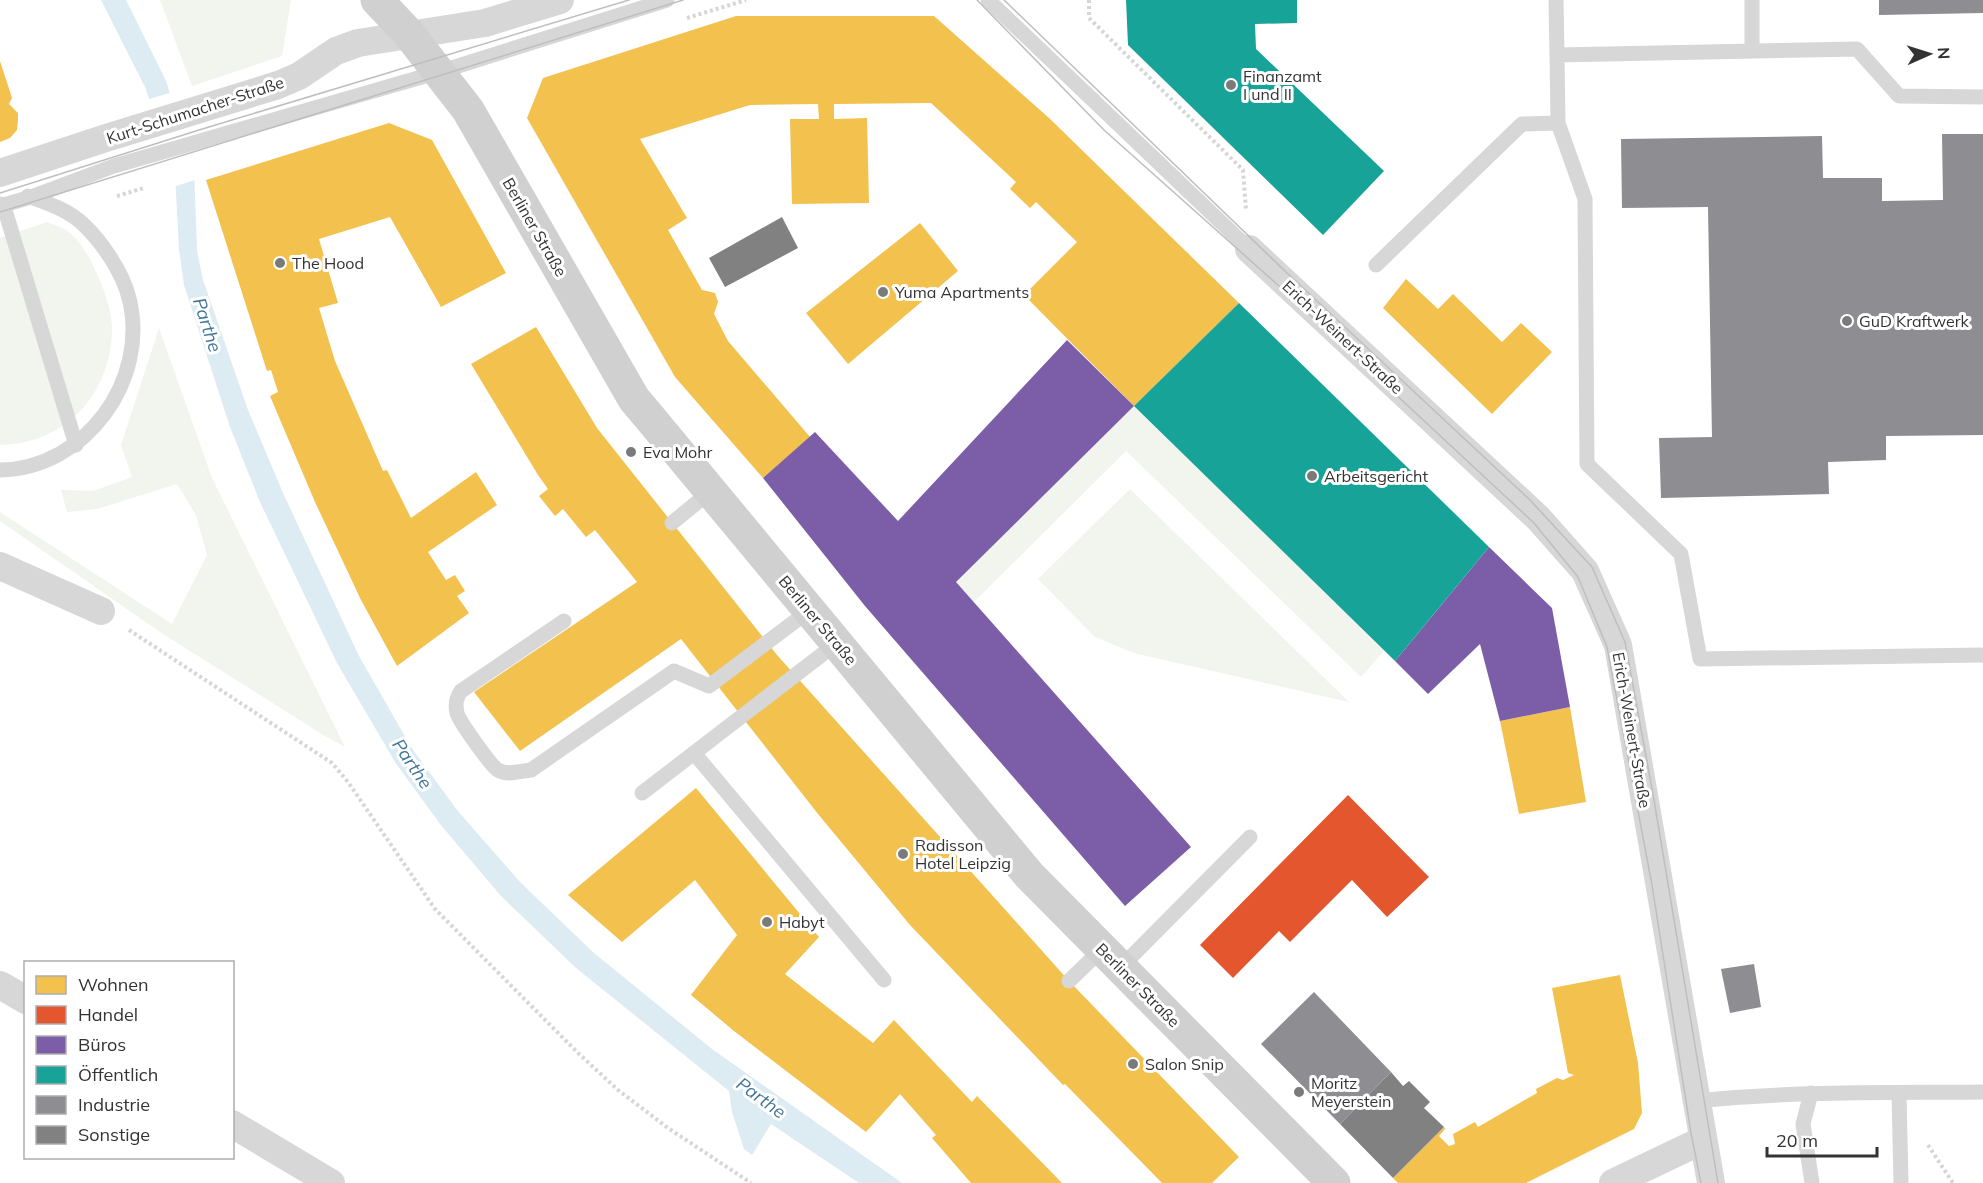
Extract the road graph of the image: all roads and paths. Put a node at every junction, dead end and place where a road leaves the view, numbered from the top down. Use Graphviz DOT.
graph roads {
  1 [pos="377,0"];
  2 [pos="560,0"];
  3 [pos="667,0"];
  4 [pos="988,0"];
  5 [pos="1089,0"];
  6 [pos="1556,0"];
  7 [pos="1752,0"];
  8 [pos="409,34"];
  9 [pos="1752,50"];
  10 [pos="1557,55"];
  11 [pos="439,72"];
  12 [pos="1983,97"];
  13 [pos="1558,123"];
  14 [pos="0,173"];
  15 [pos="31,197"];
  16 [pos="0,203"];
  17 [pos="1249,249"];
  18 [pos="1376,265"];
  19 [pos="76,445"];
  20 [pos="0,470"];
  21 [pos="711,491"];
  22 [pos="672,523"];
  23 [pos="0,566"];
  24 [pos="810,610"];
  25 [pos="101,611"];
  26 [pos="564,621"];
  27 [pos="837,643"];
  28 [pos="1983,656"];
  29 [pos="694,753"];
  30 [pos="642,793"];
  31 [pos="1250,837"];
  32 [pos="1111,958"];
  33 [pos="884,980"];
  34 [pos="1069,981"];
  35 [pos="0,985"];
  36 [pos="24,999"];
  37 [pos="1983,1092"];
  38 [pos="1811,1093"];
  39 [pos="1899,1093"];
  40 [pos="1695,1101"];
  41 [pos="234,1125"];
  42 [pos="1703,1140"];
  43 [pos="331,1183"];
  44 [pos="752,1183"];
  45 [pos="1334,1183"];
  46 [pos="1613,1183"];
  47 [pos="1711,1183"];
  48 [pos="1812,1183"];
  49 [pos="1901,1183"];
  1 -- 8 [label="main road, Berliner Straße"];
  2 -- 8 [label="street, Kurt-Schumacher-Straße"];
  3 -- 11 [label="lane"];
  4 -- 17 [label="lane"];
  5 -- 17 [label="path"];
  6 -- 10 [label="lane"];
  7 -- 9 [label="lane"];
  8 -- 11 [label="main road, Berliner Straße"];
  8 -- 14 [label="street, Kurt-Schumacher-Straße"];
  9 -- 10 [label="lane"];
  9 -- 12 [label="lane"];
  10 -- 13 [label="lane"];
  11 -- 15 [label="lane"];
  11 -- 21 [label="main road, Berliner Straße"];
  13 -- 18 [label="lane"];
  13 -- 28 [label="lane"];
  15 -- 16 [label="lane"];
  15 -- 19 [label="lane"];
  16 -- 19 [label="lane"];
  17 -- 40 [label="street, Erich-Weinert-Straße"];
  19 -- 20 [label="lane"];
  21 -- 22 [label="lane"];
  21 -- 24 [label="main road, Berliner Straße"];
  23 -- 25 [label="street"];
  24 -- 26 [label="lane"];
  24 -- 27 [label="main road, Berliner Straße"];
  25 -- 44 [label="path"];
  27 -- 29 [label="lane"];
  27 -- 32 [label="main road, Berliner Straße"];
  29 -- 30 [label="lane"];
  29 -- 33 [label="lane"];
  31 -- 32 [label="lane"];
  32 -- 34 [label="lane"];
  32 -- 45 [label="main road, Berliner Straße"];
  35 -- 36 [label="street"];
  37 -- 39 [label="lane"];
  38 -- 39 [label="lane"];
  38 -- 40 [label="lane"];
  38 -- 48 [label="lane"];
  39 -- 49 [label="lane"];
  40 -- 42 [label="street, Erich-Weinert-Straße"];
  41 -- 43 [label="street"];
  42 -- 46 [label="street"];
  42 -- 47 [label="street, Erich-Weinert-Straße"];
}
